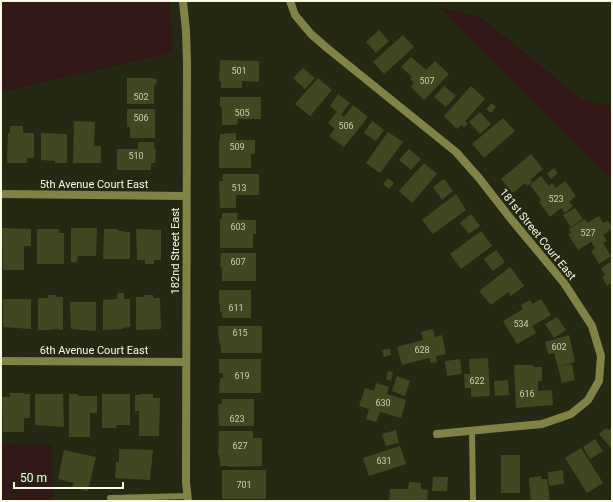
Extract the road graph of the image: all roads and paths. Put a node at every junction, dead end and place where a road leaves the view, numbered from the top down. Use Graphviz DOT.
graph roads {
  1 [pos="183,1"];
  2 [pos="290,1"];
  3 [pos="1,194"];
  4 [pos="186,196"];
  5 [pos="1,361"];
  6 [pos="186,362"];
  7 [pos="472,431"];
  8 [pos="437,434"];
  9 [pos="110,498"];
  10 [pos="188,498"];
  11 [pos="473,501"];
  1 -- 4 [label="street, 182nd Street East"];
  2 -- 7 [label="street, 181st Street Court East"];
  3 -- 4 [label="street, 5th Avenue Court East"];
  4 -- 6 [label="street, 182nd Street East"];
  5 -- 6 [label="street, 6th Avenue Court East"];
  6 -- 10 [label="street, 182nd Street East"];
  7 -- 8 [label="street, 181st Street Court East"];
  7 -- 11 [label="lane"];
  9 -- 10 [label="lane"];
}
